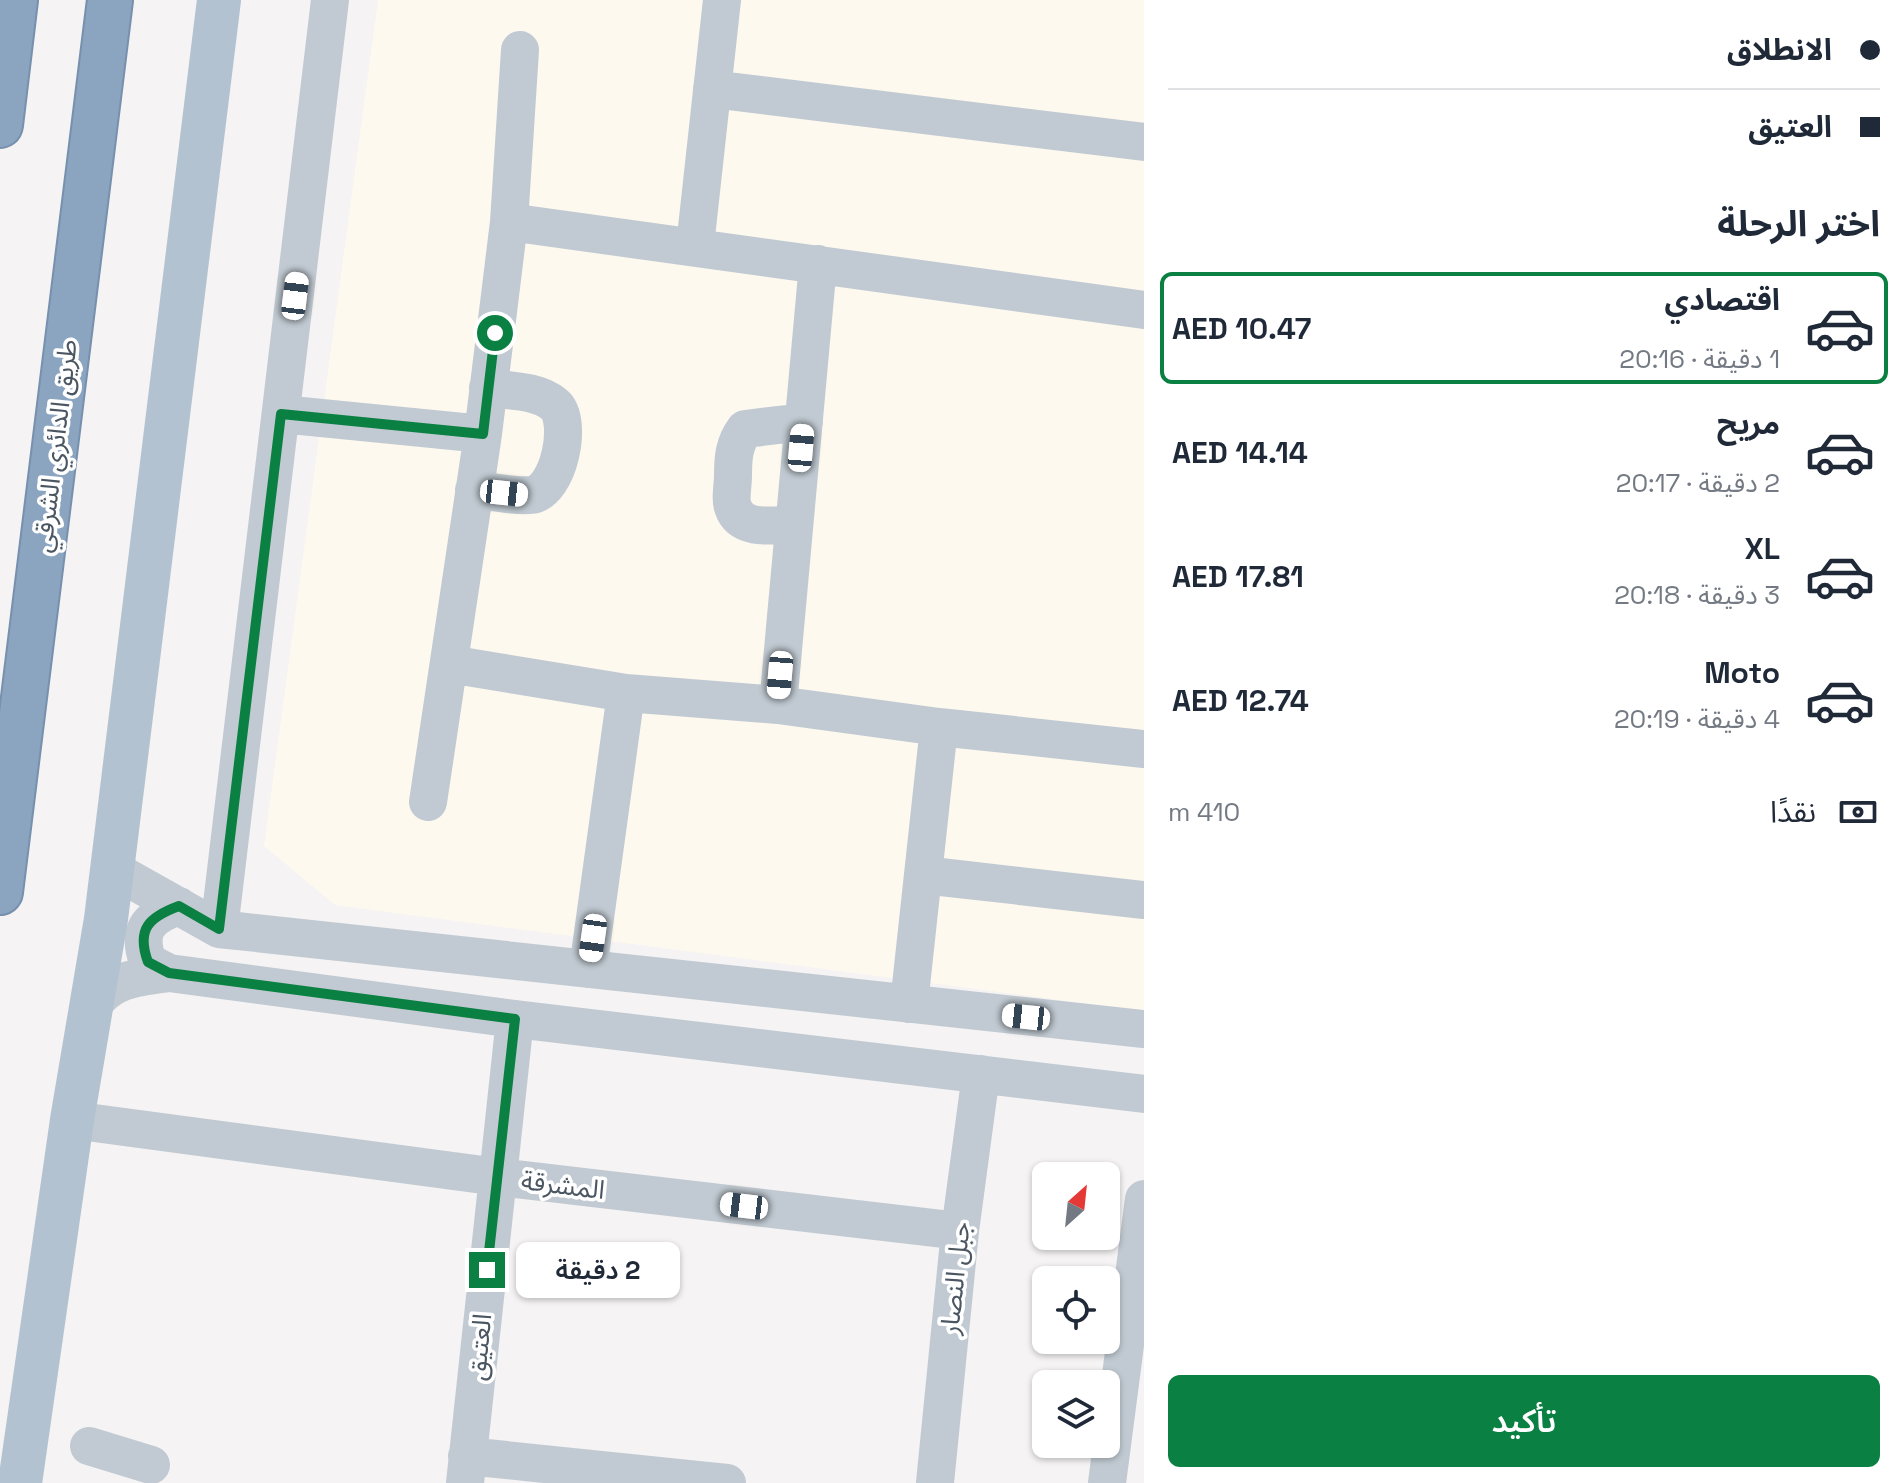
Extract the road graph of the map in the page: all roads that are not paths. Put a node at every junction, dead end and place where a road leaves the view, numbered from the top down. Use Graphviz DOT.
graph roads {
  1 [pos="15,0"];
  2 [pos="110,0"];
  3 [pos="219,0"];
  4 [pos="330,0"];
  5 [pos="722,0"];
  6 [pos="520,50"];
  7 [pos="712,89"];
  8 [pos="0,125"];
  9 [pos="1144,142"];
  10 [pos="509,222"];
  11 [pos="695,246"];
  12 [pos="818,264"];
  13 [pos="1144,310"];
  14 [pos="488,388"];
  15 [pos="281,414"];
  16 [pos="804,422"];
  17 [pos="483,434"];
  18 [pos="474,490"];
  19 [pos="794,524"];
  20 [pos="449,664"];
  21 [pos="626,693"];
  22 [pos="778,705"];
  23 [pos="939,727"];
  24 [pos="1144,749"];
  25 [pos="428,802"];
  26 [pos="112,869"];
  27 [pos="923,875"];
  28 [pos="0,892"];
  29 [pos="1144,900"];
  30 [pos="179,906"];
  31 [pos="219,929"];
  32 [pos="588,969"];
  33 [pos="169,973"];
  34 [pos="909,1004"];
  35 [pos="91,1008"];
  36 [pos="515,1019"];
  37 [pos="1144,1029"];
  38 [pos="981,1074"];
  39 [pos="1144,1094"];
  40 [pos="72,1120"];
  41 [pos="498,1177"];
  42 [pos="1144,1199"];
  43 [pos="960,1231"];
  44 [pos="1138,1300"];
  45 [pos="89,1446"];
  46 [pos="151,1465"];
  47 [pos="466,1470"];
  48 [pos="20,1483"];
  49 [pos="727,1483"];
  50 [pos="935,1483"];
  51 [pos="1107,1483"];
  1 -- 8 [label="highway"];
  2 -- 28 [label="highway, طريق الدائري الشرقي"];
  3 -- 26 [label="main road"];
  4 -- 15 [label="street"];
  5 -- 7 [label="street"];
  6 -- 10 [label="street"];
  7 -- 9 [label="street"];
  7 -- 11 [label="street"];
  10 -- 11 [label="street"];
  10 -- 14 [label="street"];
  11 -- 12 [label="street"];
  12 -- 13 [label="street"];
  12 -- 16 [label="street"];
  14 -- 17 [label="street"];
  14 -- 18 [label="street"];
  15 -- 17 [label="street"];
  15 -- 31 [label="street"];
  16 -- 19 [label="street"];
  16 -- 19 [label="street"];
  17 -- 18 [label="street"];
  18 -- 20 [label="street"];
  19 -- 22 [label="street"];
  20 -- 21 [label="street"];
  20 -- 25 [label="street"];
  21 -- 22 [label="street"];
  21 -- 32 [label="street"];
  22 -- 23 [label="street"];
  23 -- 24 [label="street"];
  23 -- 27 [label="street"];
  26 -- 30 [label="street"];
  26 -- 35 [label="main road"];
  27 -- 29 [label="street"];
  27 -- 34 [label="street"];
  30 -- 31 [label="street"];
  30 -- 33 [label="street"];
  31 -- 32 [label="street"];
  32 -- 34 [label="street"];
  33 -- 35 [label="street"];
  33 -- 36 [label="street"];
  34 -- 37 [label="street"];
  35 -- 40 [label="main road"];
  36 -- 38 [label="street"];
  36 -- 41 [label="street, العتيق"];
  38 -- 39 [label="street"];
  38 -- 43 [label="street, جبل النصار"];
  40 -- 41 [label="street, المشرقة"];
  40 -- 48 [label="main road"];
  41 -- 43 [label="street, المشرقة"];
  41 -- 47 [label="street, العتيق"];
  42 -- 44 [label="street"];
  43 -- 50 [label="street, جبل النصار"];
  44 -- 51 [label="street"];
  45 -- 46 [label="street"];
  47 -- 49 [label="street"];
}
